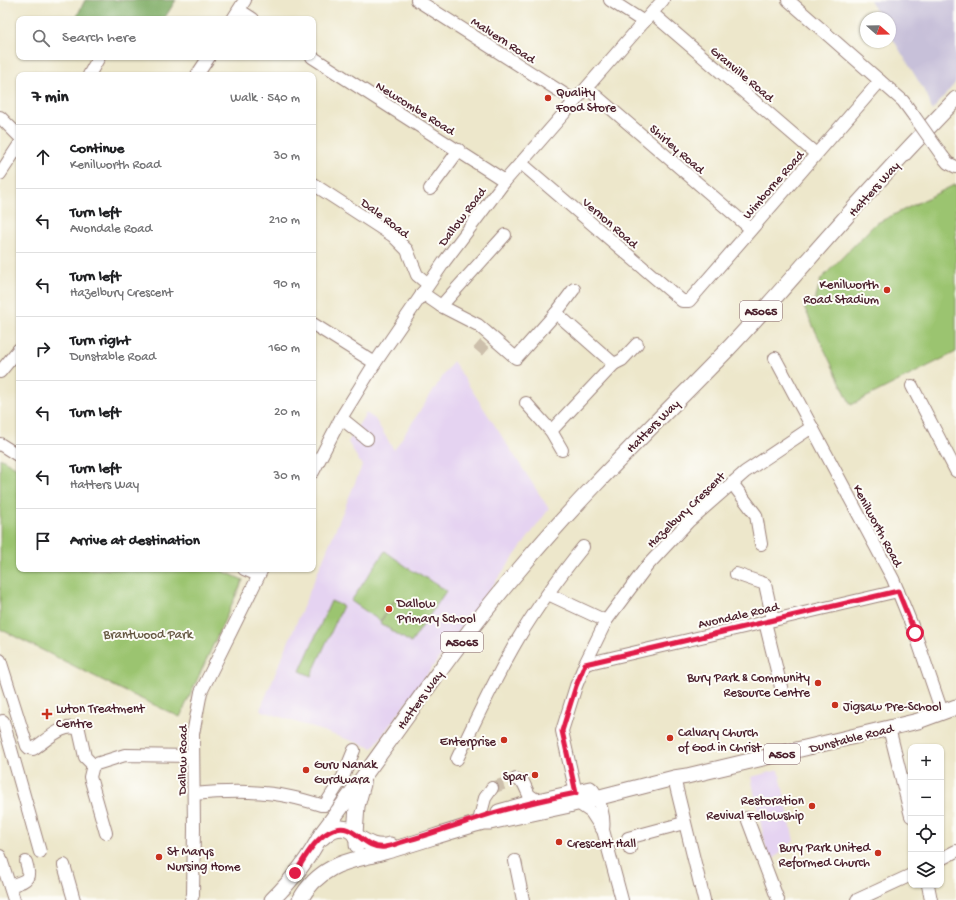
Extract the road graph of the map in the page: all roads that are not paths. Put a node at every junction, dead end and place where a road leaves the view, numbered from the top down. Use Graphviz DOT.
graph roads {
  1 [pos="417,0"];
  2 [pos="610,0"];
  3 [pos="663,0"];
  4 [pos="788,0"];
  5 [pos="239,10"];
  6 [pos="248,16"];
  7 [pos="648,18"];
  8 [pos="97,60"];
  9 [pos="207,60"];
  10 [pos="316,60"];
  11 [pos="91,72"];
  12 [pos="199,72"];
  13 [pos="880,81"];
  14 [pos="587,88"];
  15 [pos="956,99"];
  16 [pos="575,101"];
  17 [pos="16,150"];
  18 [pos="459,150"];
  19 [pos="816,154"];
  20 [pos="521,163"];
  21 [pos="956,167"];
  22 [pos="0,174"];
  23 [pos="505,181"];
  24 [pos="316,186"];
  25 [pos="430,190"];
  26 [pos="751,229"];
  27 [pos="505,236"];
  28 [pos="425,289"];
  29 [pos="574,289"];
  30 [pos="682,301"];
  31 [pos="441,306"];
  32 [pos="556,313"];
  33 [pos="316,326"];
  34 [pos="637,344"];
  35 [pos="16,353"];
  36 [pos="775,358"];
  37 [pos="375,363"];
  38 [pos="614,364"];
  39 [pos="0,372"];
  40 [pos="912,386"];
  41 [pos="526,403"];
  42 [pos="341,418"];
  43 [pos="812,427"];
  44 [pos="551,431"];
  45 [pos="367,439"];
  46 [pos="0,444"];
  47 [pos="562,450"];
  48 [pos="16,454"];
  49 [pos="316,466"];
  50 [pos="956,471"];
  51 [pos="732,483"];
  52 [pos="761,544"];
  53 [pos="583,547"];
  54 [pos="260,572"];
  55 [pos="736,574"];
  56 [pos="898,591"];
  57 [pos="548,594"];
  58 [pos="606,621"];
  59 [pos="769,621"];
  60 [pos="0,660"];
  61 [pos="585,664"];
  62 [pos="782,691"];
  63 [pos="949,710"];
  64 [pos="0,722"];
  65 [pos="890,728"];
  66 [pos="354,750"];
  67 [pos="194,756"];
  68 [pos="457,759"];
  69 [pos="94,765"];
  70 [pos="369,770"];
  71 [pos="674,778"];
  72 [pos="516,779"];
  73 [pos="492,788"];
  74 [pos="595,793"];
  75 [pos="194,794"];
  76 [pos="577,798"];
  77 [pos="538,801"];
  78 [pos="908,803"];
  79 [pos="480,817"];
  80 [pos="747,818"];
  81 [pos="684,823"];
  82 [pos="603,830"];
  83 [pos="106,833"];
  84 [pos="356,835"];
  85 [pos="318,841"];
  86 [pos="630,849"];
  87 [pos="956,851"];
  88 [pos="40,852"];
  89 [pos="0,856"];
  90 [pos="944,857"];
  91 [pos="348,860"];
  92 [pos="515,861"];
  93 [pos="26,862"];
  94 [pos="64,865"];
  95 [pos="908,876"];
  96 [pos="10,886"];
  97 [pos="929,888"];
  98 [pos="194,898"];
  99 [pos="620,899"];
  100 [pos="14,900"];
  101 [pos="74,900"];
  102 [pos="272,900"];
  103 [pos="300,900"];
  104 [pos="522,900"];
  105 [pos="704,900"];
  106 [pos="778,900"];
  107 [pos="857,900"];
  108 [pos="931,900"];
  1 -- 16 [label="street, Malvern Road"];
  2 -- 7 [label="street, Granville Road"];
  3 -- 7 [label="street, Dallow Road"];
  4 -- 13 [label="street"];
  5 -- 6 [label="street"];
  7 -- 14 [label="street, Dallow Road"];
  7 -- 19 [label="street, Granville Road"];
  8 -- 11 [label="street"];
  9 -- 12 [label="street"];
  10 -- 18 [label="street, Newcombe Road"];
  13 -- 19 [label="street, Wimborne Road"];
  13 -- 21 [label="street, bridge"];
  14 -- 16 [label="street, Dallow Road"];
  14 -- 26 [label="street, Shirley Road"];
  15 -- 70 [label="main road, Hatters Way / A5065"];
  16 -- 20 [label="street, Dallow Road"];
  17 -- 22 [label="street"];
  18 -- 23 [label="street, Newcombe Road"];
  18 -- 25 [label="street"];
  19 -- 26 [label="street, Wimborne Road"];
  20 -- 23 [label="street, Dallow Road"];
  20 -- 30 [label="street, Vernon Road"];
  23 -- 28 [label="street, Dallow Road"];
  24 -- 28 [label="street, Dale Road"];
  26 -- 30 [label="street, Wimborne Road"];
  27 -- 31 [label="street"];
  28 -- 31 [label="street, Dale Road"];
  28 -- 37 [label="street, Dallow Road"];
  29 -- 32 [label="street"];
  31 -- 32 [label="street, Dale Road"];
  32 -- 38 [label="street"];
  33 -- 37 [label="street"];
  34 -- 38 [label="street"];
  35 -- 39 [label="street"];
  36 -- 43 [label="street, Kenilworth Road"];
  37 -- 42 [label="street, Dallow Road"];
  38 -- 44 [label="street"];
  40 -- 50 [label="street"];
  41 -- 44 [label="street"];
  42 -- 45 [label="street"];
  42 -- 49 [label="street, Dallow Road"];
  43 -- 51 [label="street, Hazelbury Crescent"];
  43 -- 56 [label="street, Kenilworth Road"];
  44 -- 47 [label="street"];
  46 -- 48 [label="street"];
  51 -- 52 [label="street"];
  51 -- 58 [label="street, Hazelbury Crescent"];
  53 -- 57 [label="street"];
  54 -- 67 [label="street, Dallow Road"];
  55 -- 59 [label="street"];
  56 -- 59 [label="street, Avondale Road"];
  56 -- 63 [label="street, Kenilworth Road"];
  57 -- 58 [label="street"];
  57 -- 68 [label="street"];
  58 -- 61 [label="street, Hazelbury Crescent"];
  59 -- 61 [label="street, Avondale Road"];
  59 -- 62 [label="street"];
  60 -- 69 [label="street"];
  61 -- 76 [label="street, Hazelbury Crescent"];
  63 -- 65 [label="main road, Dunstable Road / A505"];
  64 -- 88 [label="street"];
  65 -- 71 [label="main road, Dunstable Road / A505"];
  65 -- 78 [label="street"];
  66 -- 75 [label="street"];
  67 -- 69 [label="street"];
  67 -- 75 [label="street, Dallow Road"];
  69 -- 83 [label="street"];
  70 -- 84 [label="main road, Hatters Way / A5065"];
  70 -- 85 [label="main road, Hatters Way / A5065"];
  71 -- 74 [label="main road, Dunstable Road"];
  71 -- 81 [label="street"];
  72 -- 77 [label="street"];
  73 -- 79 [label="street"];
  74 -- 76 [label="main road, Dunstable Road"];
  74 -- 82 [label="street"];
  75 -- 98 [label="street, Dallow Road"];
  76 -- 77 [label="main road, Dunstable Road"];
  76 -- 82 [label="street"];
  76 -- 91 [label="main road, Dunstable Road"];
  77 -- 79 [label="main road, Dunstable Road"];
  79 -- 84 [label="main road, Dunstable Road"];
  80 -- 106 [label="street"];
  81 -- 86 [label="street"];
  81 -- 105 [label="street"];
  82 -- 99 [label="street"];
  84 -- 85 [label="main road, Dunstable Road"];
  84 -- 91 [label="main road, Hatters Way"];
  85 -- 102 [label="main road, Hatters Way"];
  87 -- 90 [label="street"];
  89 -- 96 [label="street"];
  91 -- 103 [label="main road, Dunstable Road"];
  92 -- 104 [label="street"];
  93 -- 96 [label="street"];
  94 -- 101 [label="street"];
  95 -- 107 [label="street"];
  96 -- 100 [label="street"];
  97 -- 108 [label="street"];
}
